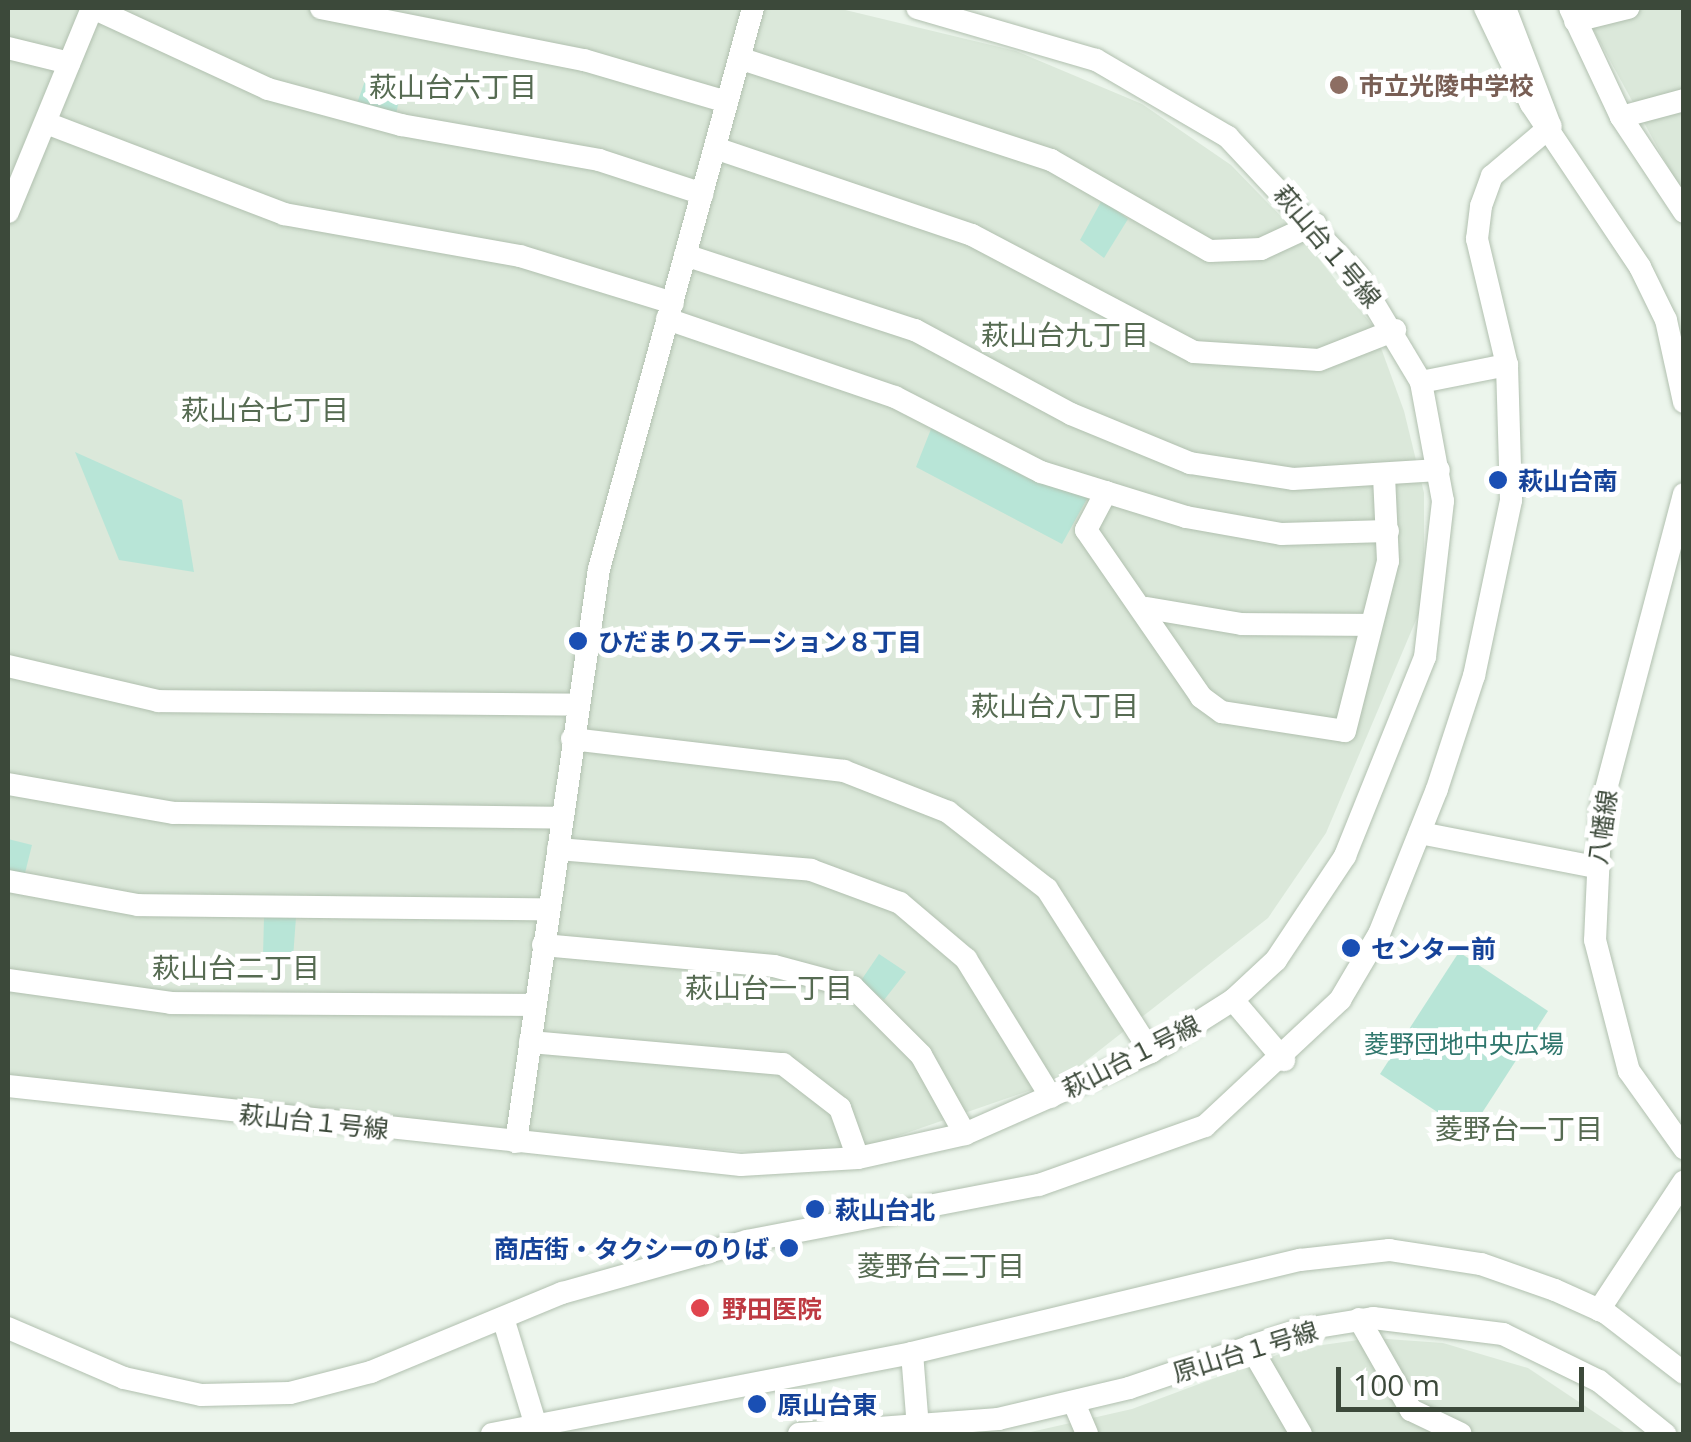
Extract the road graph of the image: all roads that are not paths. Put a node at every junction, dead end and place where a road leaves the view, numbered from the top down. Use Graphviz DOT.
graph roads {
  1 [pos="93,8"];
  2 [pos="321,8"];
  3 [pos="754,8"];
  4 [pos="918,8"];
  5 [pos="1485,8"];
  6 [pos="1505,8"];
  7 [pos="1628,8"];
  8 [pos="1573,14"];
  9 [pos="8,48"];
  10 [pos="742,60"];
  11 [pos="69,63"];
  12 [pos="1684,100"];
  13 [pos="727,102"];
  14 [pos="1621,116"];
  15 [pos="46,122"];
  16 [pos="1550,126"];
  17 [pos="716,148"];
  18 [pos="18,161"];
  19 [pos="703,194"];
  20 [pos="1681,204"];
  21 [pos="8,212"];
  22 [pos="1315,224"];
  23 [pos="686,255"];
  24 [pos="670,311"];
  25 [pos="1395,330"];
  26 [pos="1507,365"];
  27 [pos="1681,366"];
  28 [pos="1420,382"];
  29 [pos="1684,402"];
  30 [pos="1439,470"];
  31 [pos="1384,476"];
  32 [pos="1106,492"];
  33 [pos="1684,494"];
  34 [pos="1388,531"];
  35 [pos="1147,608"];
  36 [pos="1371,625"];
  37 [pos="8,666"];
  38 [pos="578,705"];
  39 [pos="572,739"];
  40 [pos="8,784"];
  41 [pos="562,818"];
  42 [pos="1420,833"];
  43 [pos="558,849"];
  44 [pos="1595,867"];
  45 [pos="8,881"];
  46 [pos="548,909"];
  47 [pos="543,945"];
  48 [pos="8,980"];
  49 [pos="1233,1000"];
  50 [pos="535,1005"];
  51 [pos="530,1042"];
  52 [pos="1151,1052"];
  53 [pos="1284,1060"];
  54 [pos="8,1086"];
  55 [pos="1052,1097"];
  56 [pos="965,1134"];
  57 [pos="516,1142"];
  58 [pos="1684,1148"];
  59 [pos="858,1158"];
  60 [pos="1684,1181"];
  61 [pos="1684,1208"];
  62 [pos="1605,1314"];
  63 [pos="503,1318"];
  64 [pos="1359,1319"];
  65 [pos="8,1328"];
  66 [pos="1250,1346"];
  67 [pos="912,1353"];
  68 [pos="1684,1373"];
  69 [pos="1074,1403"];
  70 [pos="536,1426"];
  71 [pos="918,1428"];
  72 [pos="492,1434"];
  73 [pos="798,1434"];
  74 [pos="1087,1434"];
  75 [pos="1301,1434"];
  76 [pos="1461,1434"];
  77 [pos="1665,1434"];
  1 -- 11 [label="street"];
  1 -- 19 [label="street"];
  2 -- 13 [label="street"];
  3 -- 10 [label="street"];
  4 -- 22 [label="street, 萩山台１号線"];
  5 -- 16 [label="street"];
  6 -- 16 [label="street"];
  7 -- 8 [label="street"];
  8 -- 14 [label="street"];
  9 -- 11 [label="street"];
  10 -- 13 [label="street"];
  10 -- 22 [label="street"];
  11 -- 15 [label="street"];
  12 -- 14 [label="street"];
  13 -- 17 [label="street"];
  14 -- 20 [label="street"];
  15 -- 18 [label="street"];
  15 -- 24 [label="street"];
  16 -- 26 [label="street"];
  16 -- 27 [label="street"];
  17 -- 19 [label="street"];
  17 -- 25 [label="street"];
  18 -- 21 [label="street"];
  19 -- 23 [label="street"];
  22 -- 25 [label="street, 萩山台１号線"];
  23 -- 24 [label="street"];
  23 -- 31 [label="street"];
  24 -- 32 [label="street"];
  24 -- 38 [label="street"];
  25 -- 28 [label="street, 萩山台１号線"];
  26 -- 28 [label="street"];
  26 -- 42 [label="street"];
  27 -- 29 [label="street"];
  28 -- 30 [label="street, 萩山台１号線"];
  30 -- 31 [label="street"];
  30 -- 49 [label="street, 萩山台１号線"];
  31 -- 34 [label="street"];
  32 -- 34 [label="street"];
  32 -- 35 [label="street"];
  33 -- 44 [label="street, 八幡線"];
  34 -- 36 [label="street"];
  35 -- 36 [label="street"];
  35 -- 36 [label="street"];
  37 -- 38 [label="street"];
  38 -- 39 [label="street"];
  39 -- 41 [label="street"];
  39 -- 52 [label="street"];
  40 -- 41 [label="street"];
  41 -- 43 [label="street"];
  42 -- 44 [label="street"];
  42 -- 53 [label="street"];
  43 -- 46 [label="street"];
  43 -- 55 [label="street"];
  44 -- 58 [label="street, 八幡線"];
  45 -- 46 [label="street"];
  46 -- 47 [label="street"];
  47 -- 50 [label="street"];
  47 -- 56 [label="street"];
  48 -- 50 [label="street"];
  49 -- 52 [label="street, 萩山台１号線"];
  49 -- 53 [label="street"];
  50 -- 51 [label="street"];
  51 -- 57 [label="street"];
  51 -- 59 [label="street"];
  52 -- 55 [label="street, 萩山台１号線"];
  53 -- 63 [label="street"];
  54 -- 57 [label="street, 萩山台１号線"];
  55 -- 56 [label="street, 萩山台１号線"];
  56 -- 59 [label="street, 萩山台１号線"];
  57 -- 59 [label="street, 萩山台１号線"];
  60 -- 62 [label="street"];
  61 -- 62 [label="street"];
  62 -- 67 [label="street"];
  62 -- 68 [label="street"];
  63 -- 65 [label="street"];
  63 -- 70 [label="street"];
  64 -- 66 [label="street, 原山台１号線"];
  64 -- 76 [label="street"];
  64 -- 77 [label="street, 原山台１号線"];
  66 -- 69 [label="street, 原山台１号線"];
  66 -- 75 [label="street"];
  67 -- 70 [label="street"];
  67 -- 71 [label="street"];
  69 -- 71 [label="street, 原山台１号線"];
  69 -- 74 [label="street"];
  70 -- 72 [label="street"];
  71 -- 73 [label="street, 原山台１号線"];
}
